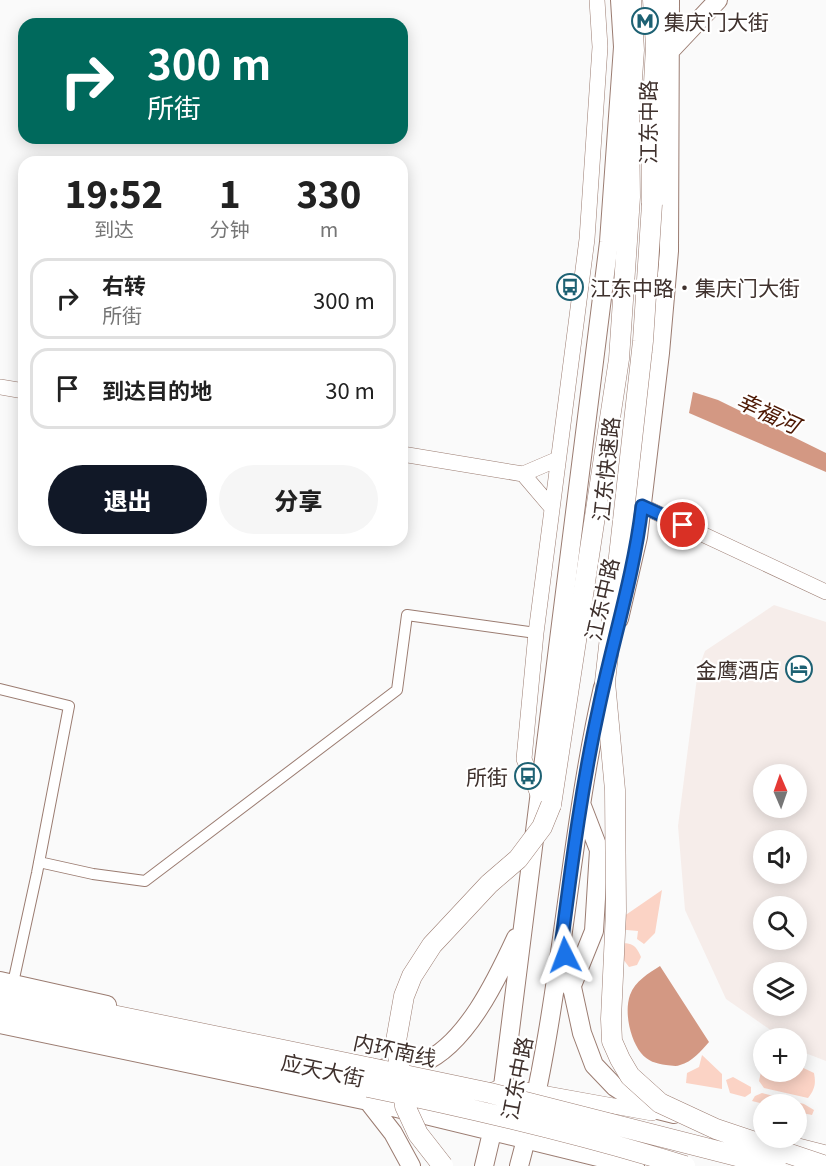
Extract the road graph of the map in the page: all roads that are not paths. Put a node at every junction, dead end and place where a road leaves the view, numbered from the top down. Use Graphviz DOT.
graph roads {
  1 [pos="620,0"];
  2 [pos="631,0"];
  3 [pos="653,0"];
  4 [pos="670,0"];
  5 [pos="718,0"];
  6 [pos="596,3"];
  7 [pos="623,47"];
  8 [pos="670,51"];
  9 [pos="0,387"];
  10 [pos="18,390"];
  11 [pos="408,455"];
  12 [pos="558,459"];
  13 [pos="523,474"];
  14 [pos="642,506"];
  15 [pos="552,508"];
  16 [pos="826,592"];
  17 [pos="536,633"];
  18 [pos="0,689"];
  19 [pos="545,801"];
  20 [pos="582,804"];
  21 [pos="39,862"];
  22 [pos="524,923"];
  23 [pos="562,939"];
  24 [pos="4,986"];
  25 [pos="571,988"];
  26 [pos="0,1011"];
  27 [pos="0,1024"];
  28 [pos="382,1068"];
  29 [pos="503,1086"];
  30 [pos="537,1094"];
  31 [pos="478,1095"];
  32 [pos="368,1101"];
  33 [pos="499,1105"];
  34 [pos="533,1113"];
  35 [pos="713,1124"];
  36 [pos="494,1131"];
  37 [pos="753,1134"];
  38 [pos="526,1138"];
  39 [pos="807,1148"];
  40 [pos="826,1153"];
  41 [pos="411,1166"];
  42 [pos="443,1166"];
  43 [pos="484,1166"];
  44 [pos="519,1166"];
  45 [pos="635,1166"];
  46 [pos="685,1166"];
  47 [pos="748,1166"];
  48 [pos="776,1166"];
  49 [pos="826,1166"];
  1 -- 7 [label="main road, 江东中路"];
  2 -- 19 [label="highway, 江东快速路"];
  3 -- 49 [label="highway, 江东快速路, bridge"];
  4 -- 8 [label="main road, 江东中路"];
  5 -- 8 [label="main road"];
  6 -- 7 [label="street"];
  6 -- 12 [label="street, 江东中路"];
  7 -- 19 [label="main road, 江东中路"];
  8 -- 14 [label="main road, 江东中路"];
  9 -- 10 [label="street"];
  11 -- 13 [label="street"];
  12 -- 13 [label="street"];
  12 -- 15 [label="street, 江东中路"];
  13 -- 15 [label="street"];
  14 -- 16 [label="street"];
  14 -- 20 [label="main road, 江东中路"];
  15 -- 17 [label="street, 江东中路"];
  17 -- 19 [label="street, 江东中路"];
  17 -- 21 [label="street"];
  18 -- 21 [label="street"];
  19 -- 22 [label="main road, 江东中路"];
  19 -- 42 [label="highway, 江东快速路, bridge"];
  20 -- 23 [label="main road, 江东中路"];
  20 -- 25 [label="main road"];
  21 -- 24 [label="street"];
  22 -- 28 [label="main road"];
  22 -- 29 [label="main road, 江东中路"];
  23 -- 25 [label="main road"];
  23 -- 30 [label="main road, 江东中路"];
  24 -- 28 [label="main road, 应天大街"];
  24 -- 48 [label="highway, 内环南线, bridge"];
  25 -- 35 [label="main road"];
  26 -- 46 [label="highway, 内环南线, bridge"];
  27 -- 32 [label="main road, 应天大街"];
  28 -- 31 [label="main road, 应天大街"];
  29 -- 30 [label="street"];
  29 -- 31 [label="street"];
  29 -- 33 [label="main road, 江东中路"];
  30 -- 34 [label="main road, 江东中路"];
  30 -- 35 [label="street"];
  31 -- 33 [label="main road, 应天大街"];
  32 -- 36 [label="main road, 应天大街"];
  32 -- 41 [label="main road"];
  33 -- 34 [label="main road, 应天大街"];
  33 -- 36 [label="main road, 江东中路"];
  34 -- 38 [label="main road, 江东中路"];
  34 -- 47 [label="main road, 应天大街"];
  35 -- 37 [label="street"];
  36 -- 38 [label="main road, 应天大街"];
  36 -- 43 [label="main road, 江东中路"];
  38 -- 44 [label="main road, 江东中路"];
  38 -- 45 [label="main road, 应天大街"];
  39 -- 40 [label="street"];
}
